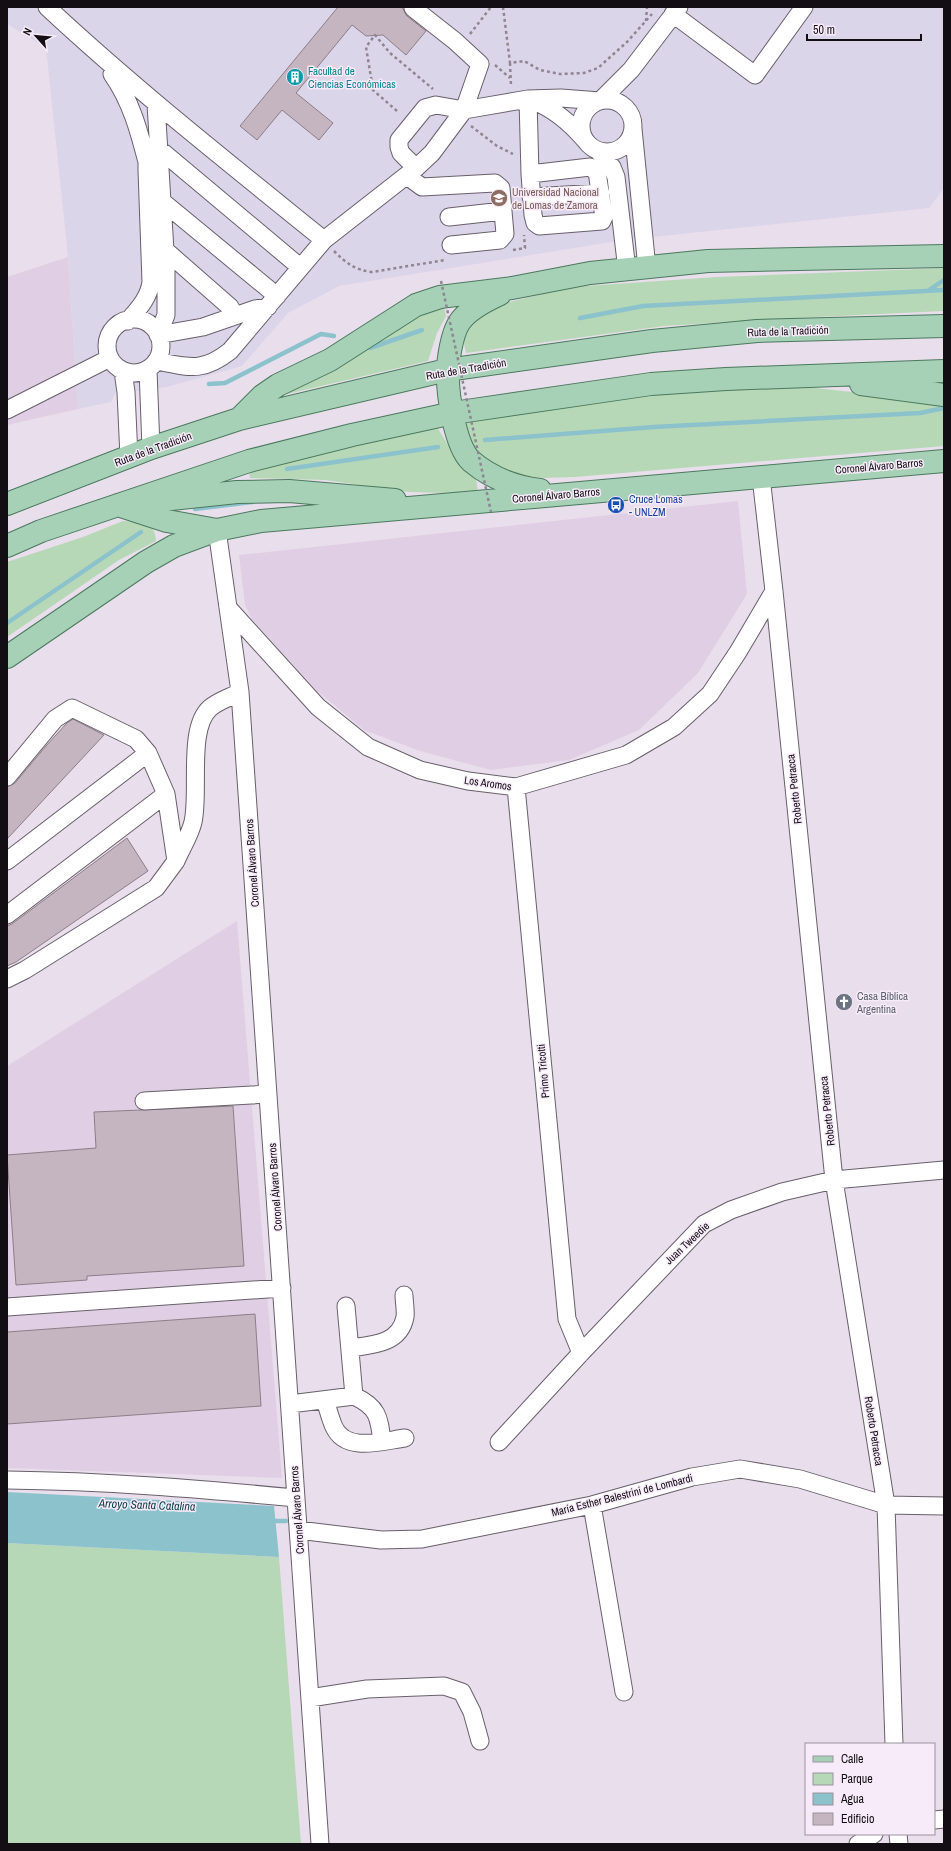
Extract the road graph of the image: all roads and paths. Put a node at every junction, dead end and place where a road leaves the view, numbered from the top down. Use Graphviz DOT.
graph roads {
  1 [pos="47,7"];
  2 [pos="490,7"];
  3 [pos="503,7"];
  4 [pos="647,7"];
  5 [pos="804,7"];
  6 [pos="412,8"];
  7 [pos="676,11"];
  8 [pos="654,12"];
  9 [pos="646,21"];
  10 [pos="460,46"];
  11 [pos="102,59"];
  12 [pos="510,63"];
  13 [pos="631,70"];
  14 [pos="511,79"];
  15 [pos="438,93"];
  16 [pos="528,99"];
  17 [pos="600,101"];
  18 [pos="156,104"];
  19 [pos="464,110"];
  20 [pos="628,110"];
  21 [pos="397,111"];
  22 [pos="633,129"];
  23 [pos="585,140"];
  24 [pos="598,150"];
  25 [pos="152,153"];
  26 [pos="518,156"];
  27 [pos="411,172"];
  28 [pos="530,174"];
  29 [pos="601,193"];
  30 [pos="531,197"];
  31 [pos="163,202"];
  32 [pos="503,211"];
  33 [pos="449,217"];
  34 [pos="324,240"];
  35 [pos="944,242"];
  36 [pos="451,245"];
  37 [pos="165,250"];
  38 [pos="944,256"];
  39 [pos="893,257"];
  40 [pos="300,267"];
  41 [pos="158,268"];
  42 [pos="637,269"];
  43 [pos="441,281"];
  44 [pos="512,288"];
  45 [pos="272,302"];
  46 [pos="235,316"];
  47 [pos="128,321"];
  48 [pos="944,326"];
  49 [pos="158,335"];
  50 [pos="110,358"];
  51 [pos="152,366"];
  52 [pos="448,370"];
  53 [pos="123,371"];
  54 [pos="944,371"];
  55 [pos="799,376"];
  56 [pos="944,395"];
  57 [pos="7,410"];
  58 [pos="453,414"];
  59 [pos="239,419"];
  60 [pos="151,448"];
  61 [pos="130,457"];
  62 [pos="944,461"];
  63 [pos="761,476"];
  64 [pos="568,494"];
  65 [pos="7,504"];
  66 [pos="118,505"];
  67 [pos="438,506"];
  68 [pos="491,512"];
  69 [pos="217,530"];
  70 [pos="7,546"];
  71 [pos="774,591"];
  72 [pos="230,610"];
  73 [pos="7,658"];
  74 [pos="240,692"];
  75 [pos="148,753"];
  76 [pos="7,777"];
  77 [pos="516,787"];
  78 [pos="166,794"];
  79 [pos="7,861"];
  80 [pos="176,861"];
  81 [pos="7,915"];
  82 [pos="7,979"];
  83 [pos="268,1094"];
  84 [pos="144,1101"];
  85 [pos="944,1170"];
  86 [pos="834,1180"];
  87 [pos="282,1288"];
  88 [pos="404,1295"];
  89 [pos="346,1306"];
  90 [pos="7,1307"];
  91 [pos="350,1348"];
  92 [pos="581,1352"];
  93 [pos="354,1396"];
  94 [pos="325,1400"];
  95 [pos="290,1404"];
  96 [pos="405,1438"];
  97 [pos="382,1441"];
  98 [pos="499,1442"];
  99 [pos="7,1480"];
  100 [pos="296,1498"];
  101 [pos="592,1505"];
  102 [pos="886,1506"];
  103 [pos="944,1506"];
  104 [pos="298,1530"];
  105 [pos="624,1692"];
  106 [pos="310,1698"];
  107 [pos="480,1741"];
  108 [pos="894,1743"];
  109 [pos="872,1835"];
  110 [pos="320,1844"];
  111 [pos="858,1844"];
  1 -- 11 [label="street"];
  2 -- 10 [label="path"];
  3 -- 12 [label="path"];
  4 -- 9 [label="path"];
  5 -- 7 [label="street"];
  6 -- 10 [label="street"];
  7 -- 13 [label="street"];
  8 -- 9 [label="path"];
  9 -- 12 [label="path"];
  10 -- 19 [label="street"];
  11 -- 18 [label="street"];
  11 -- 25 [label="street"];
  12 -- 14 [label="path"];
  13 -- 17 [label="street"];
  13 -- 20 [label="street"];
  15 -- 21 [label="path"];
  16 -- 17 [label="street"];
  16 -- 19 [label="street"];
  16 -- 23 [label="street"];
  16 -- 28 [label="street"];
  17 -- 20 [label="street"];
  17 -- 23 [label="street"];
  18 -- 25 [label="street"];
  18 -- 34 [label="street"];
  19 -- 26 [label="path"];
  19 -- 27 [label="street"];
  19 -- 27 [label="street"];
  20 -- 22 [label="street"];
  22 -- 24 [label="street"];
  22 -- 42 [label="street"];
  23 -- 24 [label="street"];
  24 -- 42 [label="street"];
  25 -- 31 [label="street"];
  25 -- 40 [label="street"];
  25 -- 41 [label="street"];
  27 -- 32 [label="street"];
  27 -- 34 [label="street"];
  28 -- 29 [label="street"];
  28 -- 30 [label="street"];
  29 -- 30 [label="street"];
  29 -- 30 [label="street"];
  31 -- 37 [label="street"];
  31 -- 45 [label="street"];
  32 -- 33 [label="street"];
  32 -- 36 [label="street"];
  34 -- 40 [label="street"];
  35 -- 39 [label="main road"];
  37 -- 41 [label="street"];
  37 -- 46 [label="street"];
  38 -- 39 [label="main road"];
  39 -- 42 [label="main road"];
  40 -- 45 [label="street"];
  41 -- 47 [label="street"];
  41 -- 49 [label="street"];
  42 -- 44 [label="main road"];
  43 -- 68 [label="path, bridge"];
  44 -- 52 [label="main road"];
  44 -- 59 [label="main road"];
  45 -- 46 [label="street"];
  45 -- 51 [label="street"];
  46 -- 49 [label="street"];
  47 -- 49 [label="street"];
  47 -- 50 [label="street"];
  48 -- 52 [label="main road, Ruta de la Tradición"];
  49 -- 51 [label="street"];
  50 -- 53 [label="street"];
  50 -- 57 [label="street"];
  51 -- 53 [label="street"];
  51 -- 60 [label="street"];
  52 -- 58 [label="main road"];
  52 -- 59 [label="main road, Ruta de la Tradición"];
  53 -- 61 [label="street"];
  54 -- 55 [label="main road"];
  55 -- 56 [label="main road"];
  55 -- 58 [label="main road"];
  58 -- 64 [label="main road"];
  58 -- 66 [label="main road"];
  59 -- 60 [label="main road, Ruta de la Tradición"];
  60 -- 61 [label="main road, Ruta de la Tradición"];
  61 -- 65 [label="main road, Ruta de la Tradición"];
  62 -- 63 [label="main road, Coronel Álvaro Barros"];
  63 -- 64 [label="main road, Coronel Álvaro Barros"];
  63 -- 71 [label="street, Roberto Petracca"];
  64 -- 67 [label="main road, Coronel Álvaro Barros"];
  66 -- 67 [label="main road"];
  66 -- 69 [label="main road"];
  66 -- 70 [label="main road"];
  67 -- 69 [label="main road, Coronel Álvaro Barros"];
  69 -- 72 [label="street, Coronel Álvaro Barros"];
  69 -- 73 [label="main road, Coronel Álvaro Barros"];
  71 -- 77 [label="street, Los Aromos"];
  71 -- 86 [label="street, Roberto Petracca"];
  72 -- 74 [label="street, Coronel Álvaro Barros"];
  72 -- 77 [label="street, Los Aromos"];
  74 -- 80 [label="street"];
  74 -- 83 [label="street, Coronel Álvaro Barros"];
  75 -- 76 [label="street"];
  75 -- 78 [label="street"];
  75 -- 79 [label="street"];
  77 -- 92 [label="street, Primo Tricotti"];
  78 -- 80 [label="street"];
  78 -- 81 [label="street"];
  80 -- 82 [label="street"];
  83 -- 84 [label="street"];
  83 -- 87 [label="street, Coronel Álvaro Barros"];
  85 -- 86 [label="street, Juan Tweedie"];
  86 -- 92 [label="street, Juan Tweedie"];
  86 -- 102 [label="street, Roberto Petracca"];
  87 -- 90 [label="street"];
  87 -- 95 [label="street, Coronel Álvaro Barros"];
  88 -- 91 [label="street"];
  89 -- 91 [label="street"];
  91 -- 93 [label="street"];
  92 -- 98 [label="street, Juan Tweedie"];
  93 -- 94 [label="street"];
  93 -- 97 [label="street"];
  94 -- 95 [label="street"];
  94 -- 97 [label="street"];
  95 -- 100 [label="street, Coronel Álvaro Barros"];
  96 -- 97 [label="street"];
  99 -- 100 [label="street"];
  100 -- 104 [label="street, Coronel Álvaro Barros"];
  101 -- 102 [label="street, María Esther Balestrini de Lombardi"];
  101 -- 104 [label="street, María Esther Balestrini de Lombardi"];
  101 -- 105 [label="street"];
  102 -- 103 [label="street, María Esther Balestrini de Lombardi"];
  102 -- 108 [label="street, Roberto Petracca"];
  104 -- 106 [label="street, Coronel Álvaro Barros"];
  106 -- 107 [label="street"];
  106 -- 110 [label="street, Coronel Álvaro Barros"];
  109 -- 111 [label="street"];
}
